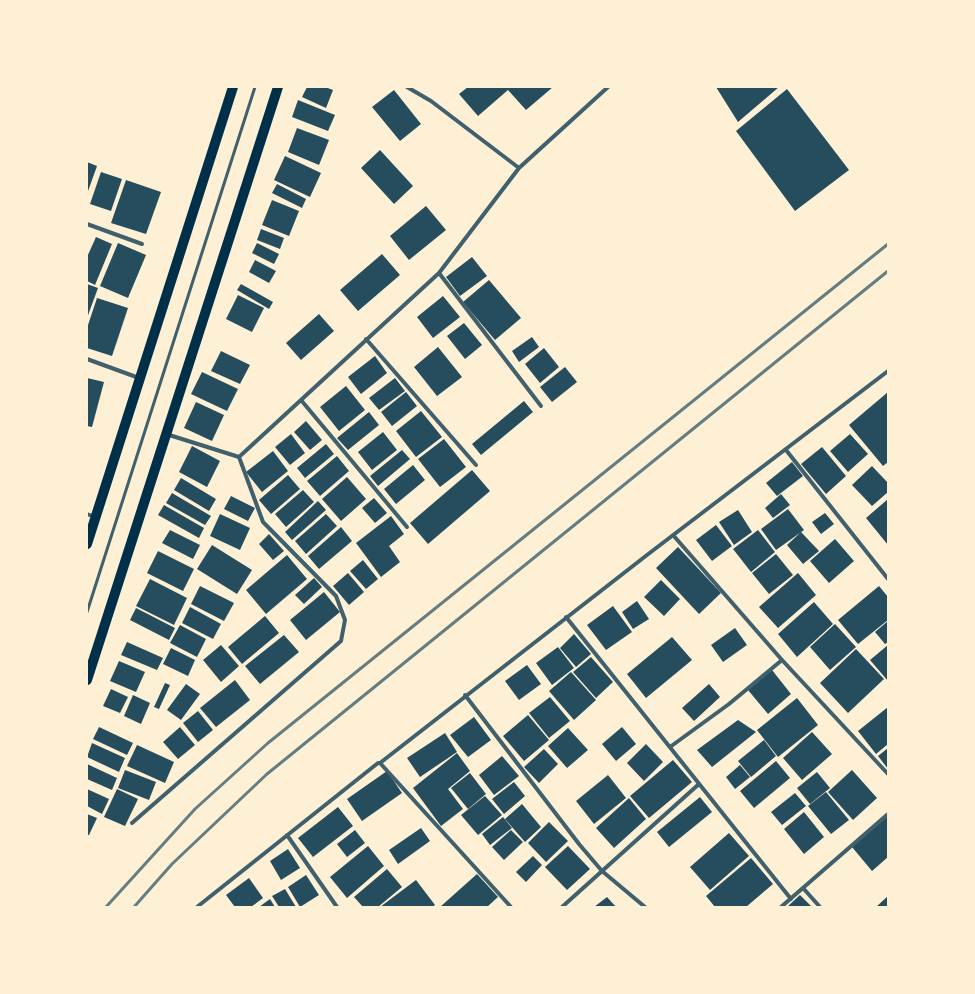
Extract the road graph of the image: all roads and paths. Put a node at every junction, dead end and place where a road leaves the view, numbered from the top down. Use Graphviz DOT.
graph roads {
  1 [pos="233,87"];
  2 [pos="255,87"];
  3 [pos="278,87"];
  4 [pos="407,87"];
  5 [pos="608,87"];
  6 [pos="519,168"];
  7 [pos="87,224"];
  8 [pos="142,244"];
  9 [pos="438,273"];
  10 [pos="366,339"];
  11 [pos="87,359"];
  12 [pos="888,371"];
  13 [pos="139,378"];
  14 [pos="301,400"];
  15 [pos="541,406"];
  16 [pos="166,434"];
  17 [pos="786,450"];
  18 [pos="239,457"];
  19 [pos="476,465"];
  20 [pos="91,516"];
  21 [pos="407,527"];
  22 [pos="673,535"];
  23 [pos="87,544"];
  24 [pos="888,579"];
  25 [pos="87,612"];
  26 [pos="566,617"];
  27 [pos="782,660"];
  28 [pos="87,680"];
  29 [pos="465,695"];
  30 [pos="670,747"];
  31 [pos="380,763"];
  32 [pos="888,774"];
  33 [pos="699,784"];
  34 [pos="888,814"];
  35 [pos="132,823"];
  36 [pos="287,835"];
  37 [pos="602,871"];
  38 [pos="803,888"];
  39 [pos="790,899"];
  40 [pos="198,907"];
  41 [pos="337,907"];
  42 [pos="511,907"];
  43 [pos="562,907"];
  44 [pos="645,907"];
  45 [pos="781,907"];
  46 [pos="820,907"];
  1 -- 13 [label="main road"];
  2 -- 25 [label="lane"];
  3 -- 16 [label="main road"];
  4 -- 6 [label="street"];
  5 -- 6 [label="street"];
  6 -- 9 [label="street"];
  7 -- 8 [label="street"];
  9 -- 10 [label="street"];
  9 -- 15 [label="street"];
  10 -- 14 [label="street"];
  10 -- 19 [label="street"];
  11 -- 13 [label="street"];
  12 -- 17 [label="street"];
  13 -- 20 [label="main road"];
  14 -- 18 [label="street"];
  14 -- 21 [label="street"];
  16 -- 18 [label="street"];
  16 -- 28 [label="main road"];
  17 -- 22 [label="street"];
  17 -- 24 [label="street"];
  18 -- 35 [label="street"];
  20 -- 23 [label="main road"];
  22 -- 26 [label="street"];
  22 -- 27 [label="street"];
  26 -- 29 [label="street"];
  26 -- 30 [label="street"];
  27 -- 30 [label="street"];
  27 -- 32 [label="street"];
  29 -- 31 [label="street"];
  29 -- 37 [label="street"];
  30 -- 33 [label="street"];
  31 -- 36 [label="street"];
  31 -- 42 [label="street"];
  33 -- 37 [label="street"];
  33 -- 39 [label="street"];
  34 -- 38 [label="street"];
  36 -- 40 [label="street"];
  36 -- 41 [label="street"];
  37 -- 43 [label="street"];
  37 -- 44 [label="street"];
  38 -- 39 [label="street"];
  38 -- 46 [label="street"];
  39 -- 45 [label="street"];
}
